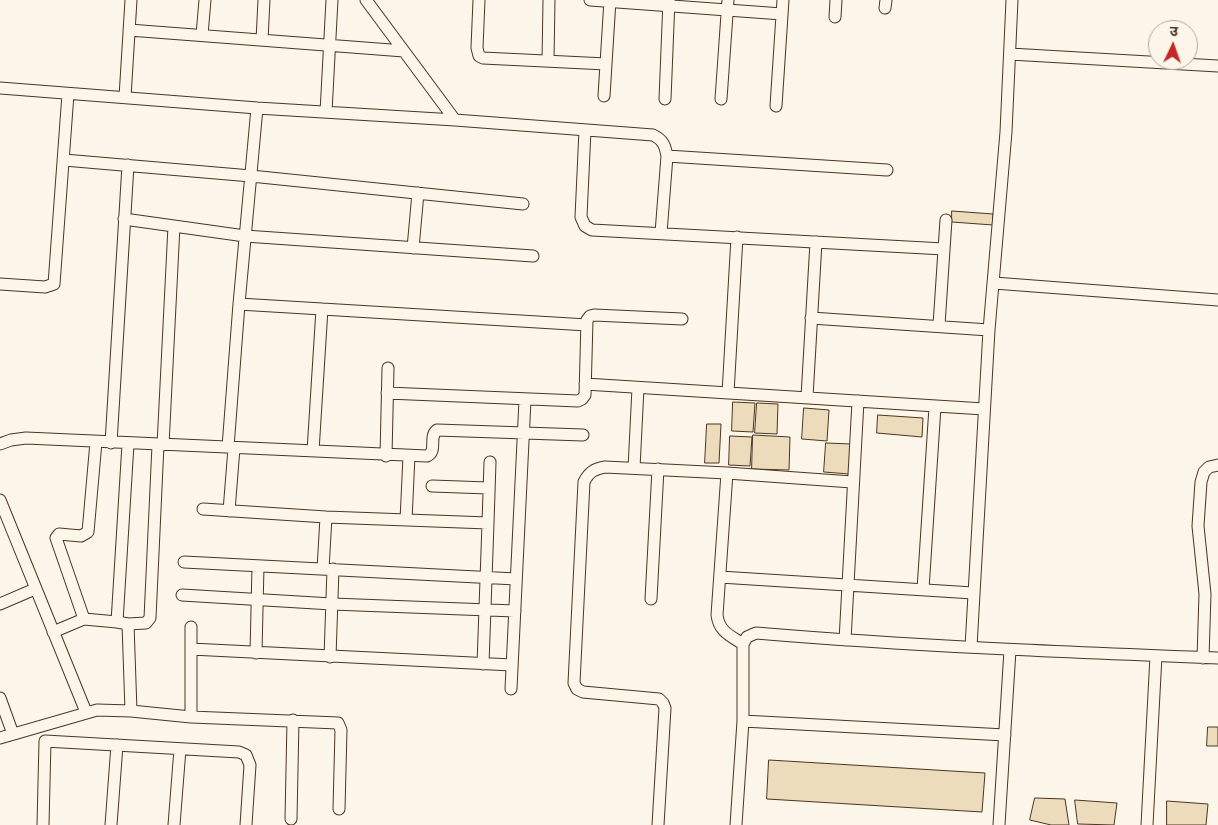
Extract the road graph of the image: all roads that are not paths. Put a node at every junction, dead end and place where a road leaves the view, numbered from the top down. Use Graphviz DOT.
graph roads {
  1 [pos="131,0"];
  2 [pos="205,0"];
  3 [pos="264,0"];
  4 [pos="332,0"];
  5 [pos="366,0"];
  6 [pos="479,0"];
  7 [pos="549,0"];
  8 [pos="590,0"];
  9 [pos="610,0"];
  10 [pos="783,0"];
  11 [pos="836,0"];
  12 [pos="1012,0"];
  13 [pos="669,3"];
  14 [pos="728,5"];
  15 [pos="782,14"];
  16 [pos="835,17"];
  17 [pos="129,30"];
  18 [pos="202,35"];
  19 [pos="262,40"];
  20 [pos="329,45"];
  21 [pos="404,51"];
  22 [pos="1010,54"];
  23 [pos="548,61"];
  24 [pos="606,64"];
  25 [pos="1218,66"];
  26 [pos="0,88"];
  27 [pos="68,94"];
  28 [pos="604,96"];
  29 [pos="125,97"];
  30 [pos="721,99"];
  31 [pos="665,100"];
  32 [pos="776,106"];
  33 [pos="257,108"];
  34 [pos="326,112"];
  35 [pos="455,120"];
  36 [pos="585,130"];
  37 [pos="667,156"];
  38 [pos="64,160"];
  39 [pos="128,165"];
  40 [pos="887,170"];
  41 [pos="251,176"];
  42 [pos="418,193"];
  43 [pos="523,204"];
  44 [pos="124,219"];
  45 [pos="946,220"];
  46 [pos="174,226"];
  47 [pos="661,233"];
  48 [pos="245,236"];
  49 [pos="737,237"];
  50 [pos="816,242"];
  51 [pos="413,248"];
  52 [pos="944,249"];
  53 [pos="533,256"];
  54 [pos="994,283"];
  55 [pos="0,284"];
  56 [pos="1218,300"];
  57 [pos="239,304"];
  58 [pos="322,309"];
  59 [pos="812,318"];
  60 [pos="682,320"];
  61 [pos="587,325"];
  62 [pos="939,325"];
  63 [pos="989,330"];
  64 [pos="388,368"];
  65 [pos="585,384"];
  66 [pos="638,388"];
  67 [pos="387,393"];
  68 [pos="728,393"];
  69 [pos="807,397"];
  70 [pos="525,400"];
  71 [pos="858,401"];
  72 [pos="934,407"];
  73 [pos="984,409"];
  74 [pos="524,432"];
  75 [pos="583,434"];
  76 [pos="96,442"];
  77 [pos="111,443"];
  78 [pos="0,444"];
  79 [pos="128,444"];
  80 [pos="161,445"];
  81 [pos="231,448"];
  82 [pos="314,451"];
  83 [pos="386,456"];
  84 [pos="409,456"];
  85 [pos="490,462"];
  86 [pos="1218,465"];
  87 [pos="634,468"];
  88 [pos="658,469"];
  89 [pos="726,473"];
  90 [pos="852,482"];
  91 [pos="432,486"];
  92 [pos="488,488"];
  93 [pos="0,500"];
  94 [pos="202,509"];
  95 [pos="229,511"];
  96 [pos="326,518"];
  97 [pos="406,520"];
  98 [pos="488,523"];
  99 [pos="184,562"];
  100 [pos="258,566"];
  101 [pos="328,569"];
  102 [pos="486,577"];
  103 [pos="720,577"];
  104 [pos="516,579"];
  105 [pos="848,586"];
  106 [pos="35,589"];
  107 [pos="923,589"];
  108 [pos="973,594"];
  109 [pos="182,595"];
  110 [pos="651,599"];
  111 [pos="257,600"];
  112 [pos="0,604"];
  113 [pos="332,604"];
  114 [pos="485,609"];
  115 [pos="515,612"];
  116 [pos="84,619"];
  117 [pos="123,623"];
  118 [pos="191,627"];
  119 [pos="53,632"];
  120 [pos="845,640"];
  121 [pos="743,644"];
  122 [pos="971,647"];
  123 [pos="191,649"];
  124 [pos="1010,650"];
  125 [pos="256,653"];
  126 [pos="1156,656"];
  127 [pos="330,657"];
  128 [pos="1203,658"];
  129 [pos="1218,658"];
  130 [pos="483,664"];
  131 [pos="512,665"];
  132 [pos="511,689"];
  133 [pos="0,698"];
  134 [pos="131,711"];
  135 [pos="86,712"];
  136 [pos="191,717"];
  137 [pos="293,720"];
  138 [pos="742,721"];
  139 [pos="13,734"];
  140 [pos="1005,735"];
  141 [pos="0,738"];
  142 [pos="116,745"];
  143 [pos="180,749"];
  144 [pos="339,809"];
  145 [pos="291,819"];
  146 [pos="43,825"];
  147 [pos="111,825"];
  148 [pos="174,825"];
  149 [pos="246,825"];
  150 [pos="658,825"];
  151 [pos="736,825"];
  152 [pos="999,825"];
  153 [pos="1147,825"];
  1 -- 17 [label="street"];
  2 -- 18 [label="street"];
  3 -- 19 [label="street"];
  4 -- 20 [label="street"];
  5 -- 21 [label="street"];
  6 -- 23 [label="street"];
  7 -- 23 [label="street"];
  8 -- 9 [label="street"];
  9 -- 13 [label="street"];
  9 -- 24 [label="street"];
  10 -- 15 [label="street"];
  11 -- 16 [label="street"];
  12 -- 22 [label="street"];
  13 -- 14 [label="street"];
  13 -- 31 [label="street"];
  14 -- 15 [label="street"];
  14 -- 30 [label="street"];
  15 -- 32 [label="street"];
  17 -- 18 [label="street"];
  17 -- 29 [label="street"];
  18 -- 19 [label="street"];
  19 -- 20 [label="street"];
  20 -- 21 [label="street"];
  20 -- 34 [label="street"];
  21 -- 35 [label="street"];
  22 -- 25 [label="street"];
  22 -- 54 [label="street"];
  23 -- 24 [label="street"];
  24 -- 28 [label="street"];
  26 -- 27 [label="street"];
  27 -- 29 [label="street"];
  27 -- 38 [label="street"];
  29 -- 33 [label="street"];
  33 -- 34 [label="street"];
  33 -- 41 [label="street"];
  34 -- 35 [label="street"];
  35 -- 36 [label="street"];
  36 -- 37 [label="street"];
  36 -- 47 [label="street"];
  37 -- 40 [label="street"];
  37 -- 47 [label="street"];
  38 -- 39 [label="street"];
  38 -- 55 [label="street"];
  39 -- 41 [label="street"];
  39 -- 44 [label="street"];
  41 -- 42 [label="street"];
  41 -- 48 [label="street"];
  42 -- 43 [label="street"];
  42 -- 51 [label="street"];
  44 -- 46 [label="street"];
  44 -- 77 [label="street"];
  45 -- 52 [label="street"];
  46 -- 48 [label="street"];
  46 -- 80 [label="street"];
  47 -- 49 [label="street"];
  48 -- 51 [label="street"];
  48 -- 57 [label="street"];
  49 -- 50 [label="street"];
  49 -- 68 [label="street"];
  50 -- 52 [label="street"];
  50 -- 59 [label="street"];
  51 -- 53 [label="street"];
  52 -- 62 [label="street"];
  54 -- 56 [label="street"];
  54 -- 63 [label="street"];
  57 -- 58 [label="street"];
  57 -- 81 [label="street"];
  58 -- 61 [label="street"];
  58 -- 82 [label="street"];
  59 -- 62 [label="street"];
  59 -- 69 [label="street"];
  60 -- 61 [label="street"];
  61 -- 65 [label="street"];
  62 -- 63 [label="street"];
  63 -- 73 [label="street"];
  64 -- 67 [label="street"];
  65 -- 66 [label="street"];
  65 -- 70 [label="street"];
  66 -- 68 [label="street"];
  66 -- 87 [label="street"];
  67 -- 70 [label="street"];
  67 -- 83 [label="street"];
  68 -- 69 [label="street"];
  69 -- 71 [label="street"];
  70 -- 74 [label="street"];
  71 -- 72 [label="street"];
  71 -- 90 [label="street"];
  72 -- 73 [label="street"];
  72 -- 107 [label="street"];
  73 -- 108 [label="street"];
  74 -- 75 [label="street"];
  74 -- 84 [label="street"];
  74 -- 104 [label="street"];
  76 -- 77 [label="street"];
  76 -- 78 [label="street"];
  76 -- 116 [label="street"];
  77 -- 79 [label="street"];
  79 -- 80 [label="street"];
  79 -- 117 [label="street"];
  80 -- 81 [label="street"];
  80 -- 117 [label="street"];
  81 -- 82 [label="street"];
  81 -- 95 [label="street"];
  82 -- 83 [label="street"];
  83 -- 84 [label="street"];
  84 -- 97 [label="street"];
  85 -- 92 [label="street"];
  86 -- 128 [label="street"];
  87 -- 88 [label="street"];
  87 -- 150 [label="street"];
  88 -- 89 [label="street"];
  88 -- 110 [label="street"];
  89 -- 90 [label="street"];
  89 -- 103 [label="street"];
  90 -- 105 [label="street"];
  91 -- 92 [label="street"];
  92 -- 98 [label="street"];
  93 -- 106 [label="street"];
  94 -- 95 [label="street"];
  95 -- 96 [label="street"];
  96 -- 97 [label="street"];
  96 -- 101 [label="street"];
  97 -- 98 [label="street"];
  98 -- 102 [label="street"];
  99 -- 100 [label="street"];
  100 -- 101 [label="street"];
  100 -- 111 [label="street"];
  101 -- 102 [label="street"];
  101 -- 113 [label="street"];
  102 -- 104 [label="street"];
  102 -- 114 [label="street"];
  103 -- 105 [label="street"];
  103 -- 121 [label="street"];
  104 -- 115 [label="street"];
  105 -- 107 [label="street"];
  105 -- 120 [label="street"];
  106 -- 112 [label="street"];
  106 -- 119 [label="street"];
  107 -- 108 [label="street"];
  108 -- 122 [label="street"];
  109 -- 111 [label="street"];
  111 -- 113 [label="street"];
  111 -- 125 [label="street"];
  113 -- 114 [label="street"];
  113 -- 127 [label="street"];
  114 -- 115 [label="street"];
  114 -- 130 [label="street"];
  115 -- 131 [label="street"];
  116 -- 117 [label="street"];
  116 -- 119 [label="street"];
  117 -- 134 [label="street"];
  118 -- 123 [label="street"];
  119 -- 135 [label="street"];
  120 -- 121 [label="street"];
  120 -- 122 [label="street"];
  121 -- 138 [label="street"];
  122 -- 124 [label="street"];
  123 -- 125 [label="street"];
  123 -- 136 [label="street"];
  124 -- 126 [label="street"];
  124 -- 140 [label="street"];
  125 -- 127 [label="street"];
  126 -- 128 [label="street"];
  126 -- 153 [label="street"];
  127 -- 130 [label="street"];
  128 -- 129 [label="street"];
  130 -- 131 [label="street"];
  131 -- 132 [label="street"];
  133 -- 139 [label="street"];
  134 -- 135 [label="street"];
  134 -- 136 [label="street"];
  135 -- 139 [label="street"];
  136 -- 137 [label="street"];
  137 -- 144 [label="street"];
  137 -- 145 [label="street"];
  138 -- 140 [label="street"];
  138 -- 151 [label="street"];
  139 -- 141 [label="street"];
  140 -- 152 [label="street"];
  142 -- 143 [label="street"];
  142 -- 146 [label="street"];
  142 -- 147 [label="street"];
  143 -- 148 [label="street"];
  143 -- 149 [label="street"];
}
